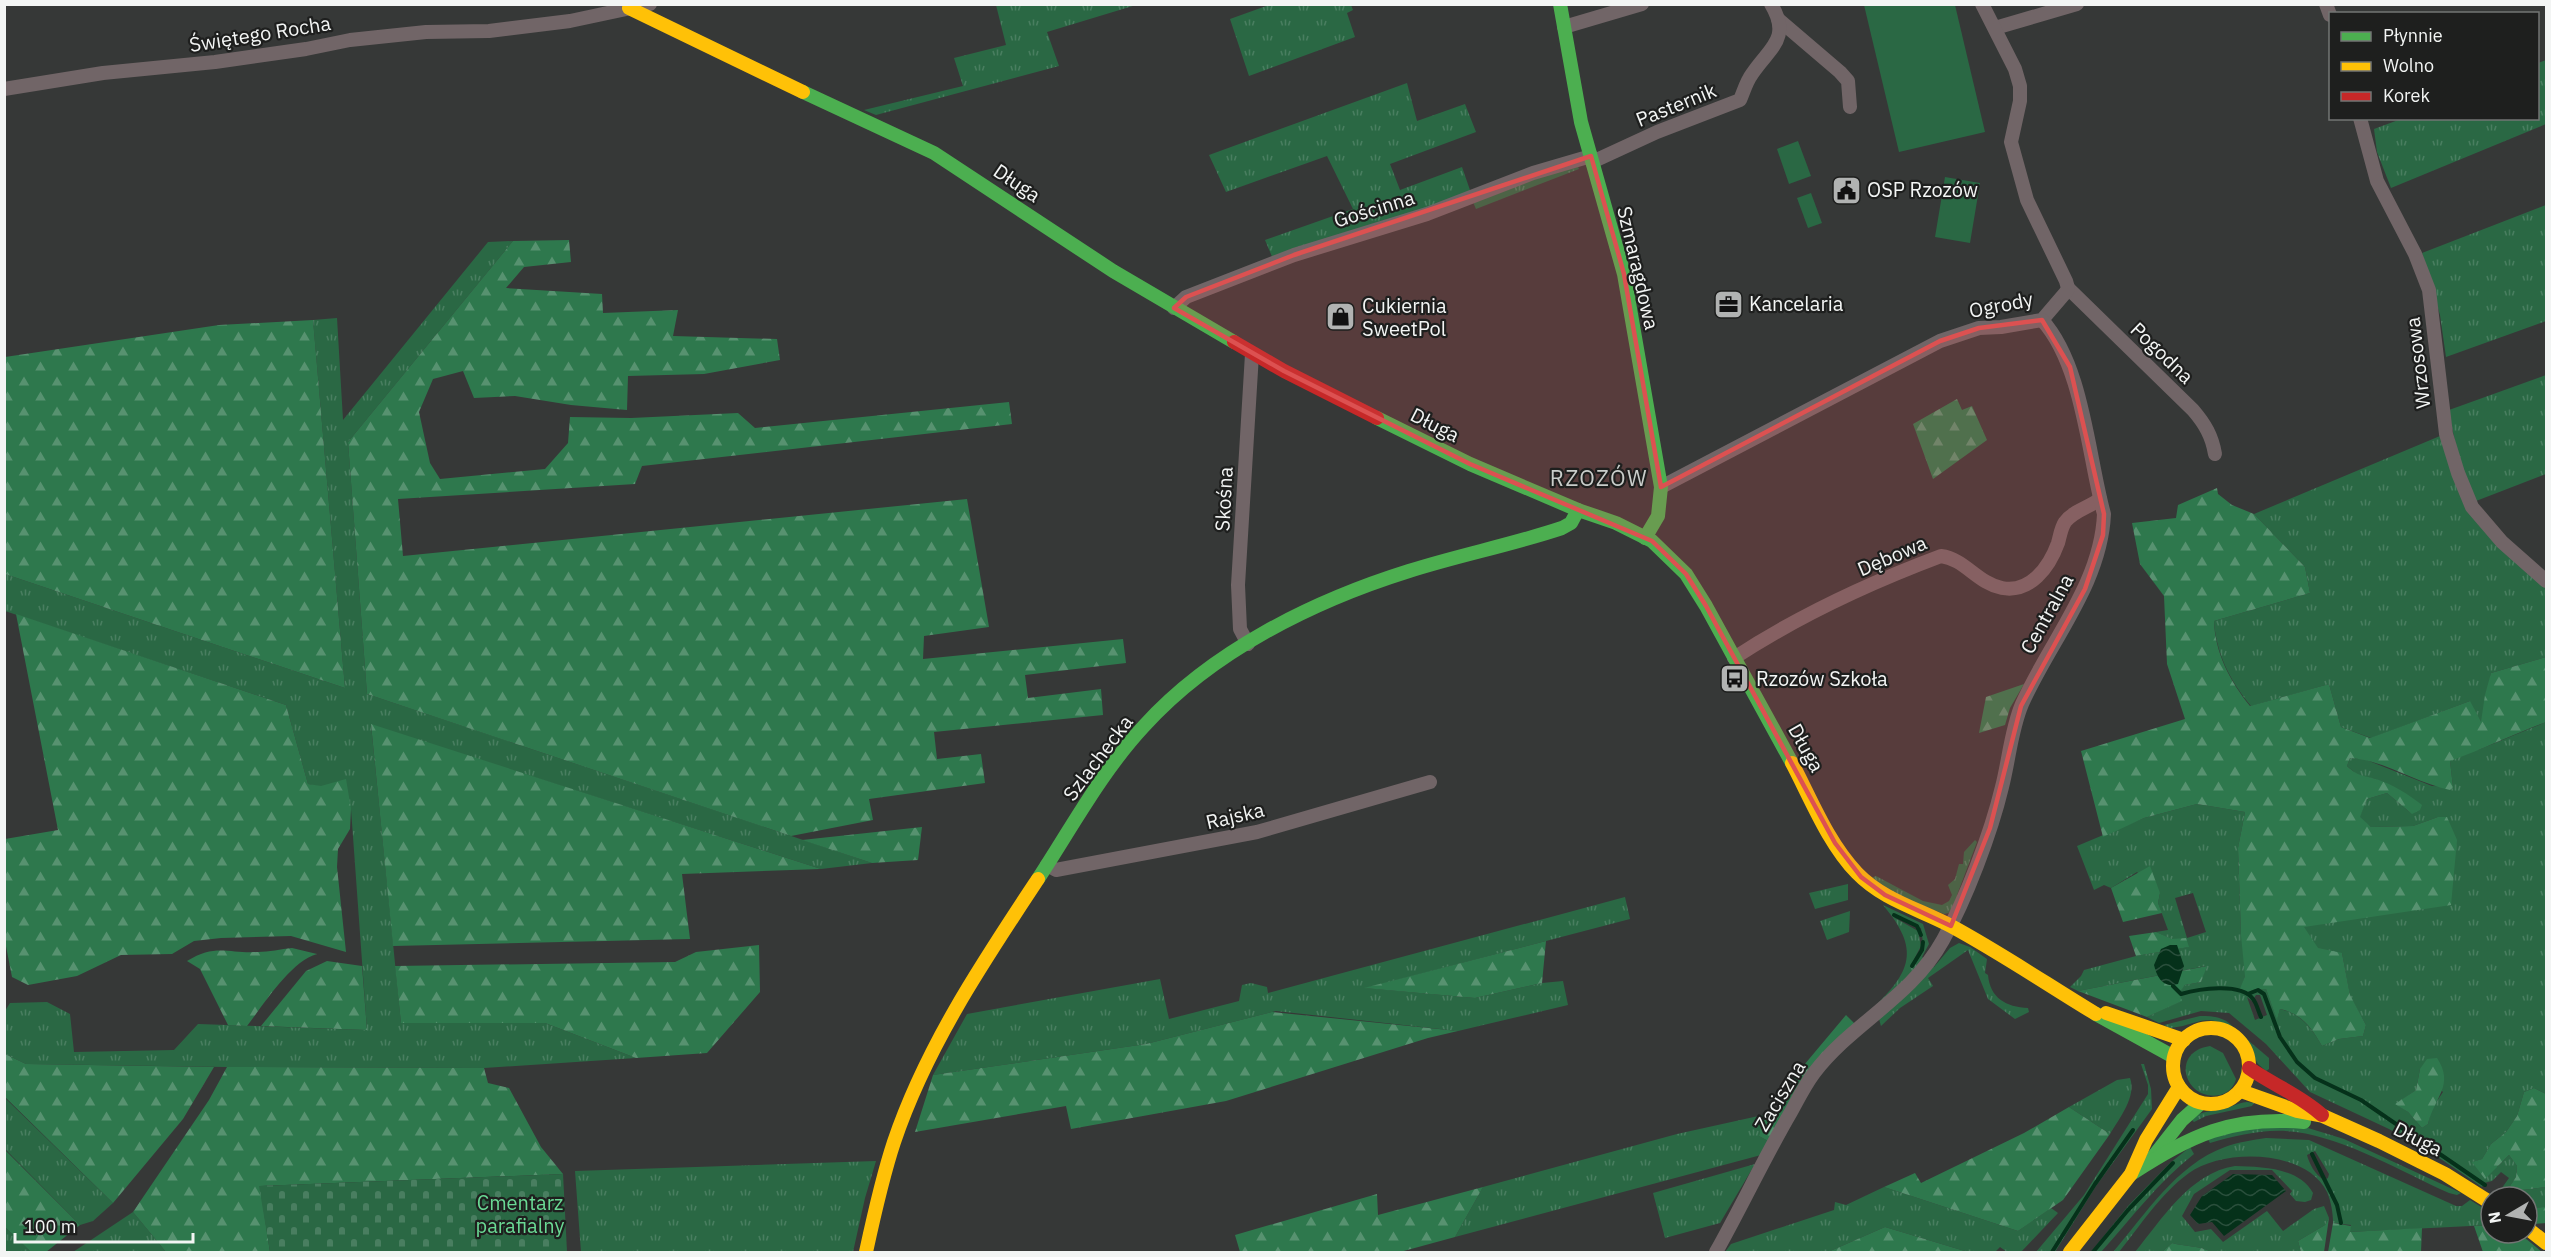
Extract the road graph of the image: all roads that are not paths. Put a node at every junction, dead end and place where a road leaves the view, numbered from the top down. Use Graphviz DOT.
graph roads {
  1 [pos="651,4"];
  2 [pos="1560,4"];
  3 [pos="1642,4"];
  4 [pos="1771,4"];
  5 [pos="1982,4"];
  6 [pos="2077,4"];
  7 [pos="629,8"];
  8 [pos="1778,19"];
  9 [pos="1564,27"];
  10 [pos="1995,28"];
  11 [pos="4,89"];
  12 [pos="1850,106"];
  13 [pos="2361,120"];
  14 [pos="1591,159"];
  15 [pos="2068,288"];
  16 [pos="1174,308"];
  17 [pos="2042,320"];
  18 [pos="1252,354"];
  19 [pos="2216,454"];
  20 [pos="1661,487"];
  21 [pos="2100,499"];
  22 [pos="1578,510"];
  23 [pos="1646,538"];
  24 [pos="2547,580"];
  25 [pos="1248,644"];
  26 [pos="1734,657"];
  27 [pos="1430,782"];
  28 [pos="1047,865"];
  29 [pos="1951,926"];
  30 [pos="2090,1009"];
  31 [pos="2184,1040"];
  32 [pos="2174,1058"];
  33 [pos="2248,1068"];
  34 [pos="2179,1087"];
  35 [pos="2241,1091"];
  36 [pos="2201,1103"];
  37 [pos="2323,1116"];
  38 [pos="2337,1122"];
  39 [pos="2151,1161"];
  40 [pos="2131,1174"];
  41 [pos="2479,1195"];
  42 [pos="866,1252"];
  43 [pos="1716,1252"];
  44 [pos="2070,1252"];
  1 -- 7 [label="street, Świętego Rocha"];
  2 -- 9 [label="street, Szmaragdowa"];
  3 -- 9 [label="street"];
  4 -- 8 [label="street"];
  5 -- 10 [label="street"];
  6 -- 10 [label="street"];
  7 -- 11 [label="street, Świętego Rocha"];
  7 -- 16 [label="street, Długa"];
  8 -- 12 [label="street"];
  8 -- 14 [label="street, Pasternik"];
  9 -- 14 [label="street, Szmaragdowa"];
  10 -- 15 [label="street"];
  13 -- 24 [label="street, Wrzosowa"];
  14 -- 16 [label="street, Gościnna"];
  14 -- 20 [label="street, Szmaragdowa"];
  15 -- 17 [label="street, Ogrody"];
  15 -- 19 [label="street, Pogodna"];
  16 -- 18 [label="street, Długa"];
  17 -- 20 [label="street, Ogrody"];
  17 -- 21 [label="street, Centralna"];
  18 -- 22 [label="street, Długa"];
  18 -- 25 [label="street, Skośna"];
  20 -- 23 [label="street, Szmaragdowa"];
  21 -- 26 [label="street, Dębowa"];
  21 -- 29 [label="street, Centralna"];
  22 -- 23 [label="street, Długa"];
  22 -- 25 [label="street, Szlachecka"];
  23 -- 26 [label="street, Długa"];
  25 -- 28 [label="street, Szlachecka"];
  26 -- 29 [label="street, Długa"];
  27 -- 28 [label="street, Rajska"];
  28 -- 42 [label="street, Szlachecka"];
  29 -- 30 [label="street, Długa"];
  29 -- 43 [label="street, Zaciszna"];
  30 -- 31 [label="street, Długa"];
  30 -- 32 [label="street, Długa"];
  31 -- 32 [label="street"];
  31 -- 33 [label="street"];
  32 -- 34 [label="street"];
  33 -- 35 [label="street"];
  33 -- 37 [label="street, Długa"];
  34 -- 36 [label="street"];
  34 -- 40 [label="street"];
  35 -- 36 [label="street"];
  35 -- 37 [label="street, Długa"];
  36 -- 39 [label="street"];
  37 -- 38 [label="street, Długa"];
  38 -- 39 [label="street"];
  38 -- 41 [label="street, Długa"];
  39 -- 40 [label="street"];
  40 -- 44 [label="street"];
}
